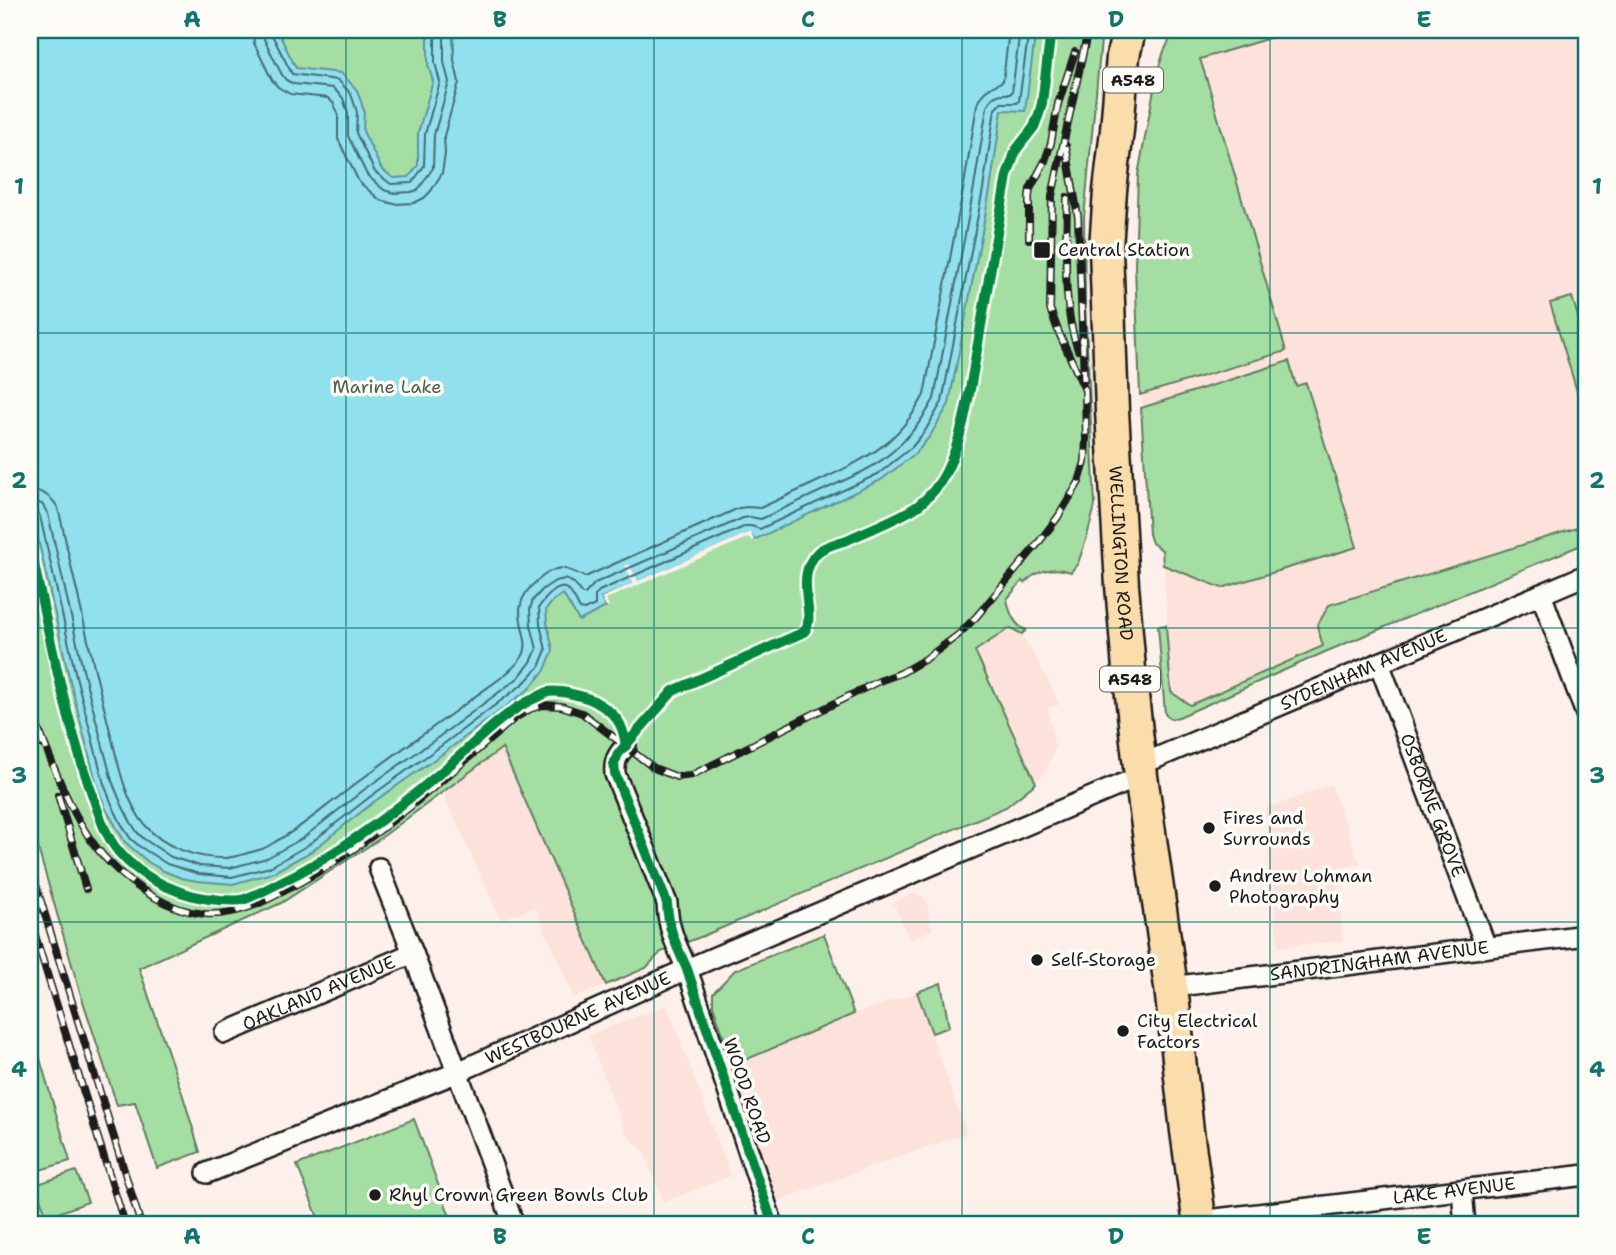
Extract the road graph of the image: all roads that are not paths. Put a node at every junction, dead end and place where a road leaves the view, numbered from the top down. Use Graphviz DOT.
graph roads {
  1 [pos="1129,30"];
  2 [pos="1151,30"];
  3 [pos="1117,130"];
  4 [pos="1586,575"];
  5 [pos="1541,594"];
  6 [pos="1379,663"];
  7 [pos="1586,714"];
  8 [pos="626,746"];
  9 [pos="1141,771"];
  10 [pos="379,868"];
  11 [pos="1586,935"];
  12 [pos="1486,947"];
  13 [pos="413,953"];
  14 [pos="687,969"];
  15 [pos="1171,987"];
  16 [pos="225,1033"];
  17 [pos="458,1072"];
  18 [pos="207,1173"];
  19 [pos="1586,1175"];
  20 [pos="1462,1189"];
  21 [pos="1199,1223"];
  22 [pos="514,1225"];
  23 [pos="774,1225"];
  24 [pos="1465,1225"];
  1 -- 3 [label="main road, WELLINGTON ROAD / A548"];
  2 -- 3 [label="main road, WELLINGTON ROAD / A548"];
  3 -- 9 [label="main road, WELLINGTON ROAD / A548"];
  4 -- 5 [label="street, SYDENHAM AVENUE"];
  5 -- 6 [label="street, SYDENHAM AVENUE"];
  5 -- 7 [label="street"];
  6 -- 9 [label="street, SYDENHAM AVENUE"];
  6 -- 12 [label="street, OSBORNE GROVE"];
  8 -- 14 [label="street, WOOD ROAD"];
  9 -- 14 [label="street, WESTBOURNE AVENUE"];
  9 -- 15 [label="main road, WELLINGTON ROAD / A548"];
  10 -- 13 [label="street, OAKLAND AVENUE"];
  11 -- 12 [label="street, SANDRINGHAM AVENUE"];
  12 -- 15 [label="street, SANDRINGHAM AVENUE"];
  13 -- 16 [label="street, OAKLAND AVENUE"];
  13 -- 17 [label="street, OAKLAND AVENUE"];
  14 -- 17 [label="street, WESTBOURNE AVENUE"];
  14 -- 23 [label="street, WOOD ROAD"];
  15 -- 21 [label="main road, WELLINGTON ROAD / A548"];
  17 -- 18 [label="street, WESTBOURNE AVENUE"];
  17 -- 22 [label="street, OAKLAND AVENUE"];
  19 -- 20 [label="street, LAKE AVENUE"];
  20 -- 21 [label="street, LAKE AVENUE"];
  20 -- 24 [label="street"];
}
